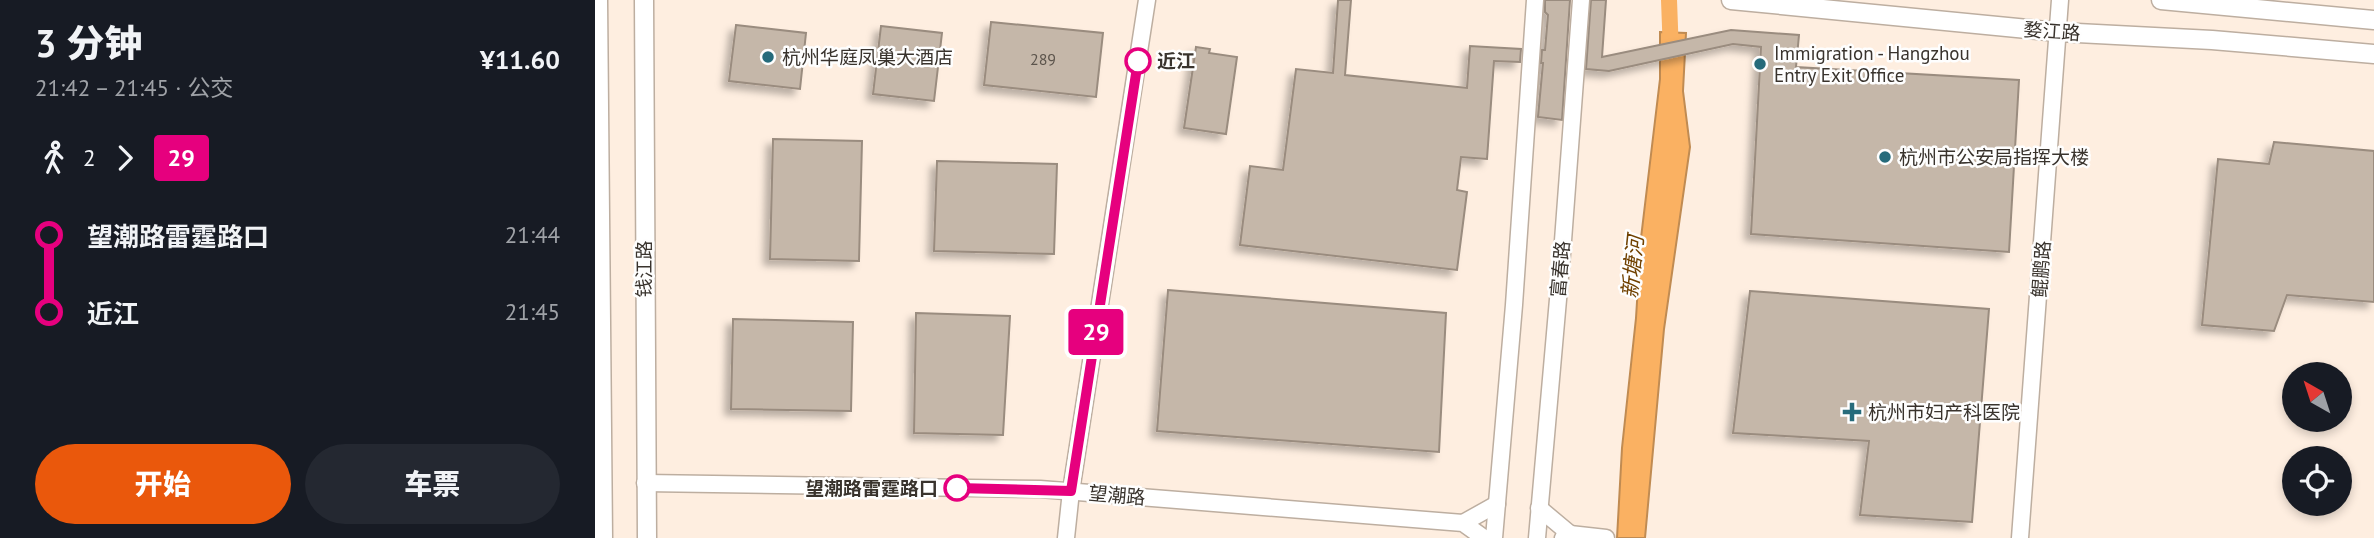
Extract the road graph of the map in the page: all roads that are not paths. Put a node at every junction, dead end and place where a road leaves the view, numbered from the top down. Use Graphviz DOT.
graph roads {
  1 [pos="598,0"];
  2 [pos="644,0"];
  3 [pos="1147,0"];
  4 [pos="1535,0"];
  5 [pos="1581,0"];
  6 [pos="1731,0"];
  7 [pos="2060,0"];
  8 [pos="2161,0"];
  9 [pos="2374,20"];
  10 [pos="2058,32"];
  11 [pos="2374,54"];
  12 [pos="645,483"];
  13 [pos="1071,491"];
  14 [pos="1497,504"];
  15 [pos="1539,508"];
  16 [pos="1463,523"];
  17 [pos="1573,536"];
  18 [pos="603,538"];
  19 [pos="647,538"];
  20 [pos="1066,538"];
  21 [pos="1484,538"];
  22 [pos="1494,538"];
  23 [pos="1537,538"];
  24 [pos="1606,538"];
  25 [pos="2019,538"];
  1 -- 18 [label="main road"];
  2 -- 12 [label="main road, 钱江路"];
  3 -- 13 [label="street"];
  4 -- 14 [label="street"];
  5 -- 15 [label="street, 富春路"];
  6 -- 10 [label="main road, 婺江路"];
  7 -- 10 [label="street, 鲲鹏路"];
  8 -- 9 [label="main road"];
  10 -- 11 [label="main road, 婺江路"];
  10 -- 25 [label="street, 鲲鹏路"];
  12 -- 13 [label="street, 望潮路"];
  12 -- 19 [label="main road, 钱江路"];
  13 -- 16 [label="street, 望潮路"];
  13 -- 20 [label="street"];
  14 -- 16 [label="street"];
  14 -- 22 [label="street"];
  15 -- 17 [label="street"];
  15 -- 23 [label="street, 富春路"];
  16 -- 21 [label="street"];
  17 -- 24 [label="street"];
}
